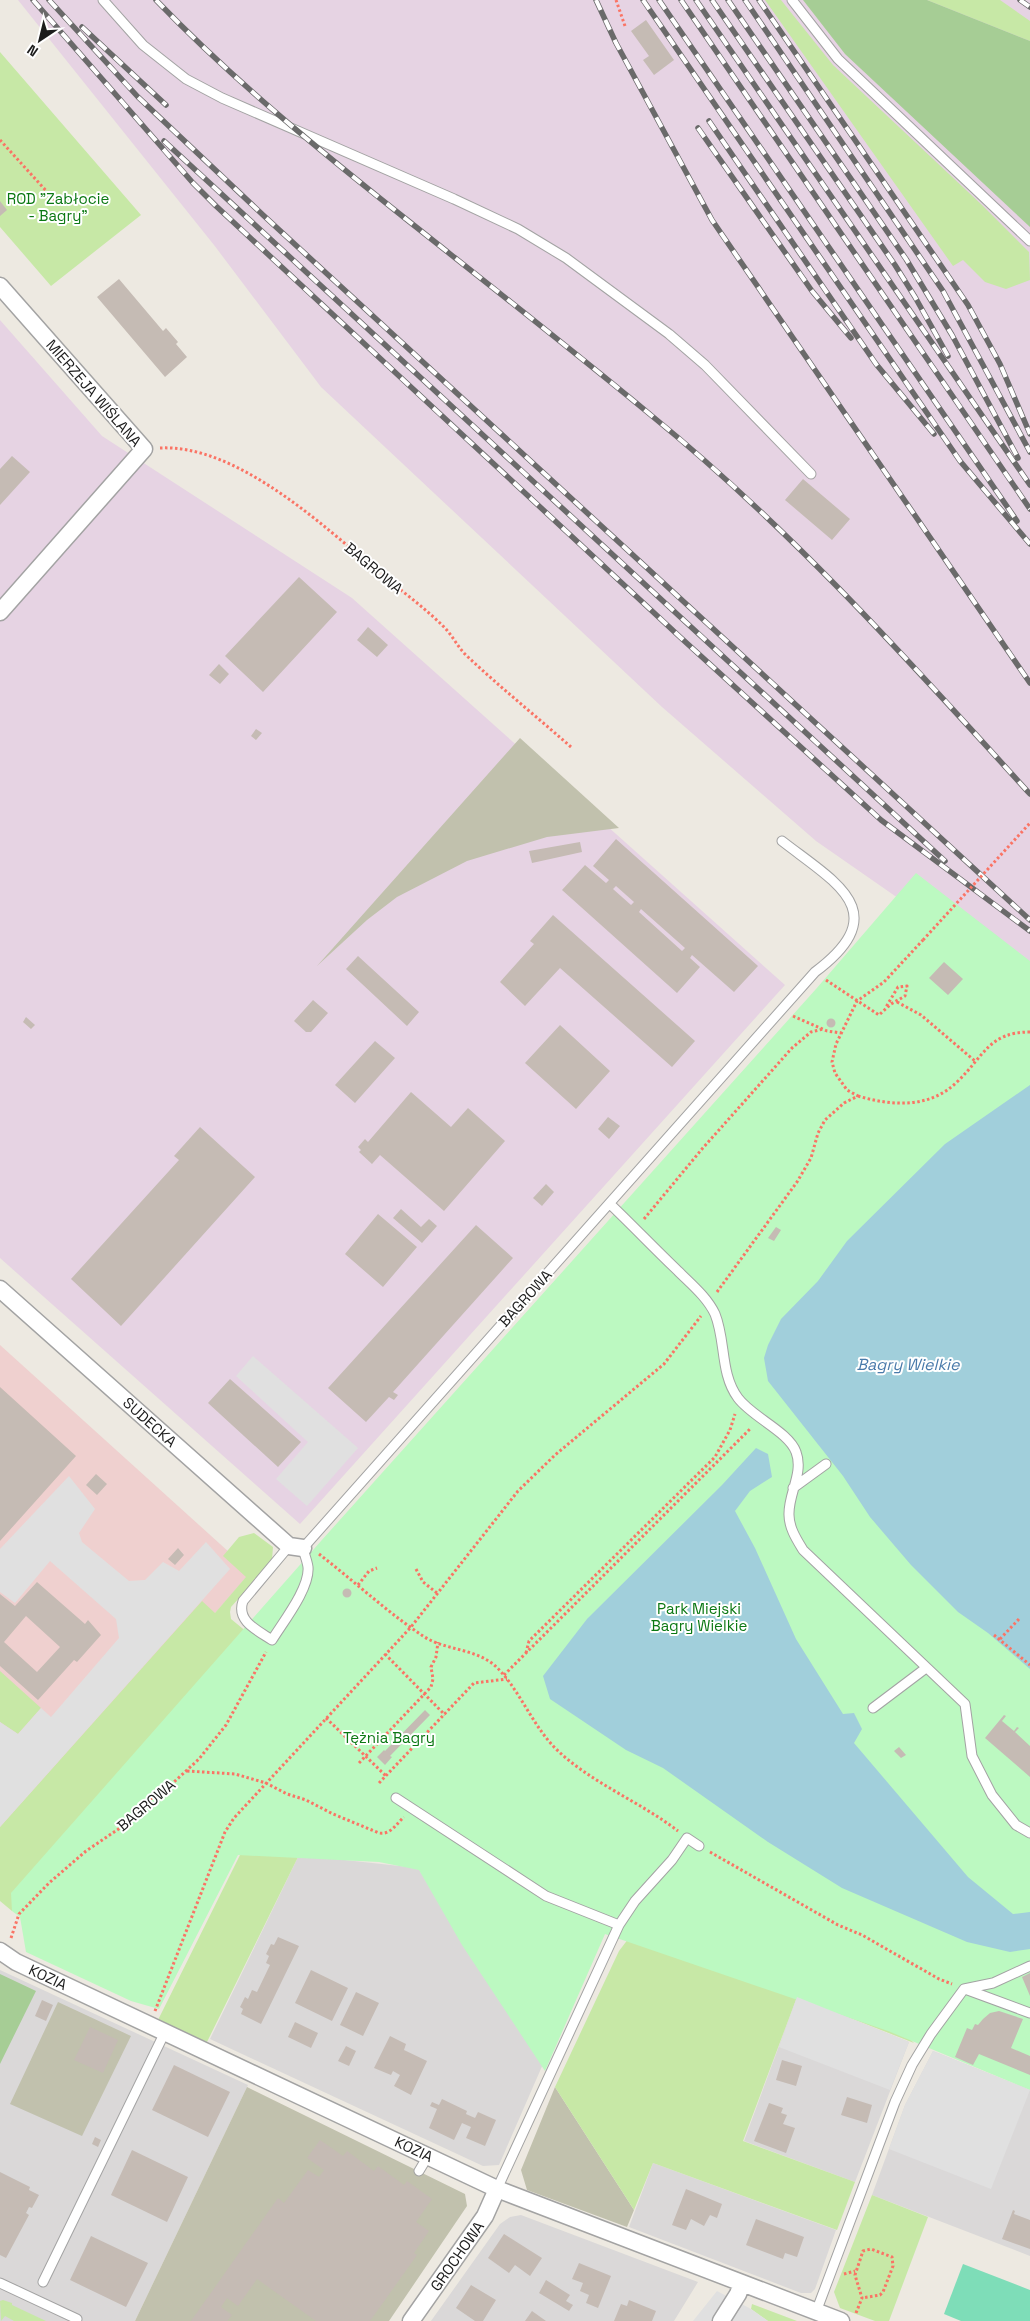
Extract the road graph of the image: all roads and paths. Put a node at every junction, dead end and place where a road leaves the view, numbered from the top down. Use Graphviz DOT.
graph roads {
  1 [pos="103,0"];
  2 [pos="616,0"];
  3 [pos="792,0"];
  4 [pos="625,26"];
  5 [pos="0,140"];
  6 [pos="59,205"];
  7 [pos="1030,240"];
  8 [pos="0,286"];
  9 [pos="144,449"];
  10 [pos="810,474"];
  11 [pos="0,612"];
  12 [pos="571,747"];
  13 [pos="1030,823"];
  14 [pos="782,842"];
  15 [pos="815,972"];
  16 [pos="858,1001"];
  17 [pos="897,1002"];
  18 [pos="886,1007"];
  19 [pos="781,1011"];
  20 [pos="823,1029"];
  21 [pos="1030,1032"];
  22 [pos="841,1033"];
  23 [pos="975,1061"];
  24 [pos="858,1096"];
  25 [pos="610,1204"];
  26 [pos="635,1229"];
  27 [pos="0,1289"];
  28 [pos="709,1304"];
  29 [pos="737,1396"];
  30 [pos="760,1418"];
  31 [pos="826,1464"];
  32 [pos="793,1488"];
  33 [pos="296,1547"];
  34 [pos="378,1568"];
  35 [pos="416,1569"];
  36 [pos="358,1585"];
  37 [pos="437,1593"];
  38 [pos="1019,1619"];
  39 [pos="411,1626"];
  40 [pos="994,1635"];
  41 [pos="1000,1639"];
  42 [pos="272,1640"];
  43 [pos="438,1642"];
  44 [pos="525,1653"];
  45 [pos="385,1654"];
  46 [pos="1030,1665"];
  47 [pos="926,1668"];
  48 [pos="504,1675"];
  49 [pos="506,1679"];
  50 [pos="424,1696"];
  51 [pos="873,1708"];
  52 [pos="444,1715"];
  53 [pos="326,1718"];
  54 [pos="366,1756"];
  55 [pos="359,1764"];
  56 [pos="186,1771"];
  57 [pos="386,1776"];
  58 [pos="266,1783"];
  59 [pos="379,1783"];
  60 [pos="396,1798"];
  61 [pos="413,1809"];
  62 [pos="1030,1834"];
  63 [pos="688,1838"];
  64 [pos="699,1846"];
  65 [pos="619,1925"];
  66 [pos="1,1952"];
  67 [pos="1030,1966"];
  68 [pos="964,1989"];
  69 [pos="1030,2013"];
  70 [pos="154,2014"];
  71 [pos="165,2032"];
  72 [pos="428,2156"];
  73 [pos="419,2171"];
  74 [pos="497,2189"];
  75 [pos="43,2282"];
  76 [pos="0,2283"];
  77 [pos="742,2283"];
  78 [pos="862,2298"];
  79 [pos="816,2312"];
  80 [pos="77,2319"];
  81 [pos="724,2320"];
  82 [pos="411,2321"];
  83 [pos="840,2321"];
  84 [pos="853,2321"];
  1 -- 10 [label="lane"];
  2 -- 4 [label="path"];
  3 -- 7 [label="lane"];
  5 -- 6 [label="path"];
  8 -- 9 [label="street, MIERZEJA WIŚLANA"];
  9 -- 11 [label="street, MIERZEJA WIŚLANA"];
  9 -- 12 [label="path, BAGROWA"];
  13 -- 16 [label="path, bridge"];
  14 -- 15 [label="lane, BAGROWA"];
  15 -- 16 [label="path"];
  15 -- 19 [label="lane, BAGROWA"];
  16 -- 18 [label="path"];
  16 -- 22 [label="path"];
  17 -- 18 [label="path"];
  17 -- 18 [label="path"];
  17 -- 23 [label="path"];
  19 -- 20 [label="path"];
  19 -- 25 [label="lane, BAGROWA"];
  20 -- 22 [label="path"];
  20 -- 26 [label="path"];
  21 -- 23 [label="path"];
  22 -- 24 [label="path"];
  23 -- 24 [label="path"];
  24 -- 28 [label="path"];
  25 -- 26 [label="lane"];
  25 -- 33 [label="lane, BAGROWA"];
  26 -- 28 [label="lane"];
  27 -- 33 [label="street, SUDECKA"];
  28 -- 29 [label="lane"];
  28 -- 37 [label="path"];
  29 -- 30 [label="lane"];
  29 -- 44 [label="path"];
  30 -- 32 [label="lane"];
  30 -- 44 [label="path"];
  31 -- 32 [label="lane"];
  32 -- 47 [label="lane"];
  33 -- 36 [label="path"];
  33 -- 42 [label="lane"];
  33 -- 42 [label="lane, BAGROWA"];
  34 -- 36 [label="path"];
  35 -- 37 [label="path"];
  36 -- 39 [label="path"];
  37 -- 39 [label="path"];
  38 -- 41 [label="path"];
  39 -- 43 [label="path"];
  39 -- 45 [label="path"];
  40 -- 41 [label="path"];
  41 -- 46 [label="path"];
  42 -- 56 [label="path, BAGROWA"];
  43 -- 48 [label="path"];
  43 -- 50 [label="path"];
  44 -- 48 [label="path"];
  45 -- 50 [label="path"];
  45 -- 53 [label="path"];
  47 -- 51 [label="lane"];
  47 -- 62 [label="lane"];
  48 -- 49 [label="path"];
  49 -- 52 [label="path"];
  49 -- 63 [label="path"];
  50 -- 52 [label="path"];
  50 -- 54 [label="path"];
  52 -- 57 [label="path"];
  53 -- 54 [label="path"];
  53 -- 58 [label="path"];
  54 -- 55 [label="path"];
  54 -- 57 [label="path"];
  56 -- 58 [label="path"];
  56 -- 66 [label="path, BAGROWA"];
  57 -- 59 [label="path"];
  58 -- 61 [label="path"];
  58 -- 70 [label="path"];
  60 -- 61 [label="lane"];
  61 -- 65 [label="lane"];
  63 -- 64 [label="lane"];
  63 -- 65 [label="lane"];
  64 -- 68 [label="path"];
  65 -- 74 [label="lane"];
  66 -- 71 [label="street, KOZIA"];
  67 -- 68 [label="lane"];
  68 -- 69 [label="lane"];
  68 -- 79 [label="lane"];
  71 -- 72 [label="street, KOZIA"];
  71 -- 75 [label="lane"];
  72 -- 73 [label="lane"];
  72 -- 74 [label="street, KOZIA"];
  74 -- 77 [label="street, KOZIA"];
  74 -- 82 [label="street, GROCHOWA"];
  76 -- 80 [label="lane"];
  77 -- 79 [label="street, KOZIA"];
  77 -- 81 [label="street"];
  78 -- 78 [label="path"];
  78 -- 84 [label="path"];
  79 -- 83 [label="street, KOZIA"];
}
